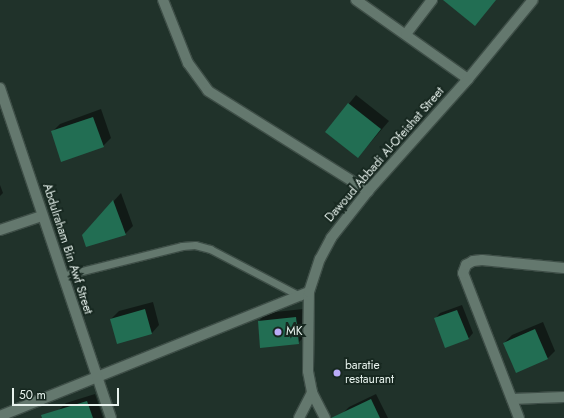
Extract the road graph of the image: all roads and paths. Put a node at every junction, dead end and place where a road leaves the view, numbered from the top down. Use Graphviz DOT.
graph roads {
  1 [pos="163,0"];
  2 [pos="356,0"];
  3 [pos="432,0"];
  4 [pos="532,0"];
  5 [pos="406,34"];
  6 [pos="468,79"];
  7 [pos="0,88"];
  8 [pos="368,191"];
  9 [pos="42,216"];
  10 [pos="0,230"];
  11 [pos="564,268"];
  12 [pos="62,276"];
  13 [pos="305,294"];
  14 [pos="97,377"];
  15 [pos="312,392"];
  16 [pos="564,397"];
  17 [pos="512,400"];
  18 [pos="0,416"];
  19 [pos="111,418"];
  20 [pos="299,418"];
  21 [pos="325,418"];
  22 [pos="519,418"];
  1 -- 8 [label="street"];
  2 -- 5 [label="street"];
  3 -- 5 [label="street"];
  4 -- 6 [label="street, Dawoud Abbadi Al-Ofeishat Street"];
  5 -- 6 [label="street"];
  6 -- 8 [label="street, Dawoud Abbadi Al-Ofeishat Street"];
  7 -- 9 [label="street, Abdulraham Bin Awf Street"];
  8 -- 13 [label="street, Dawoud Abbadi Al-Ofeishat Street"];
  9 -- 10 [label="street"];
  9 -- 12 [label="street, Abdulraham Bin Awf Street"];
  11 -- 17 [label="street"];
  12 -- 13 [label="lane"];
  12 -- 14 [label="street, Abdulraham Bin Awf Street"];
  13 -- 14 [label="street"];
  13 -- 15 [label="street, Dawoud Abbadi Al-Ofeishat Street"];
  14 -- 18 [label="street"];
  14 -- 19 [label="street, Abdulraham Bin Awf Street"];
  15 -- 20 [label="street"];
  15 -- 21 [label="street, Dawoud Abbadi Al-Ofeishat Street"];
  16 -- 17 [label="street"];
  17 -- 22 [label="street"];
}
